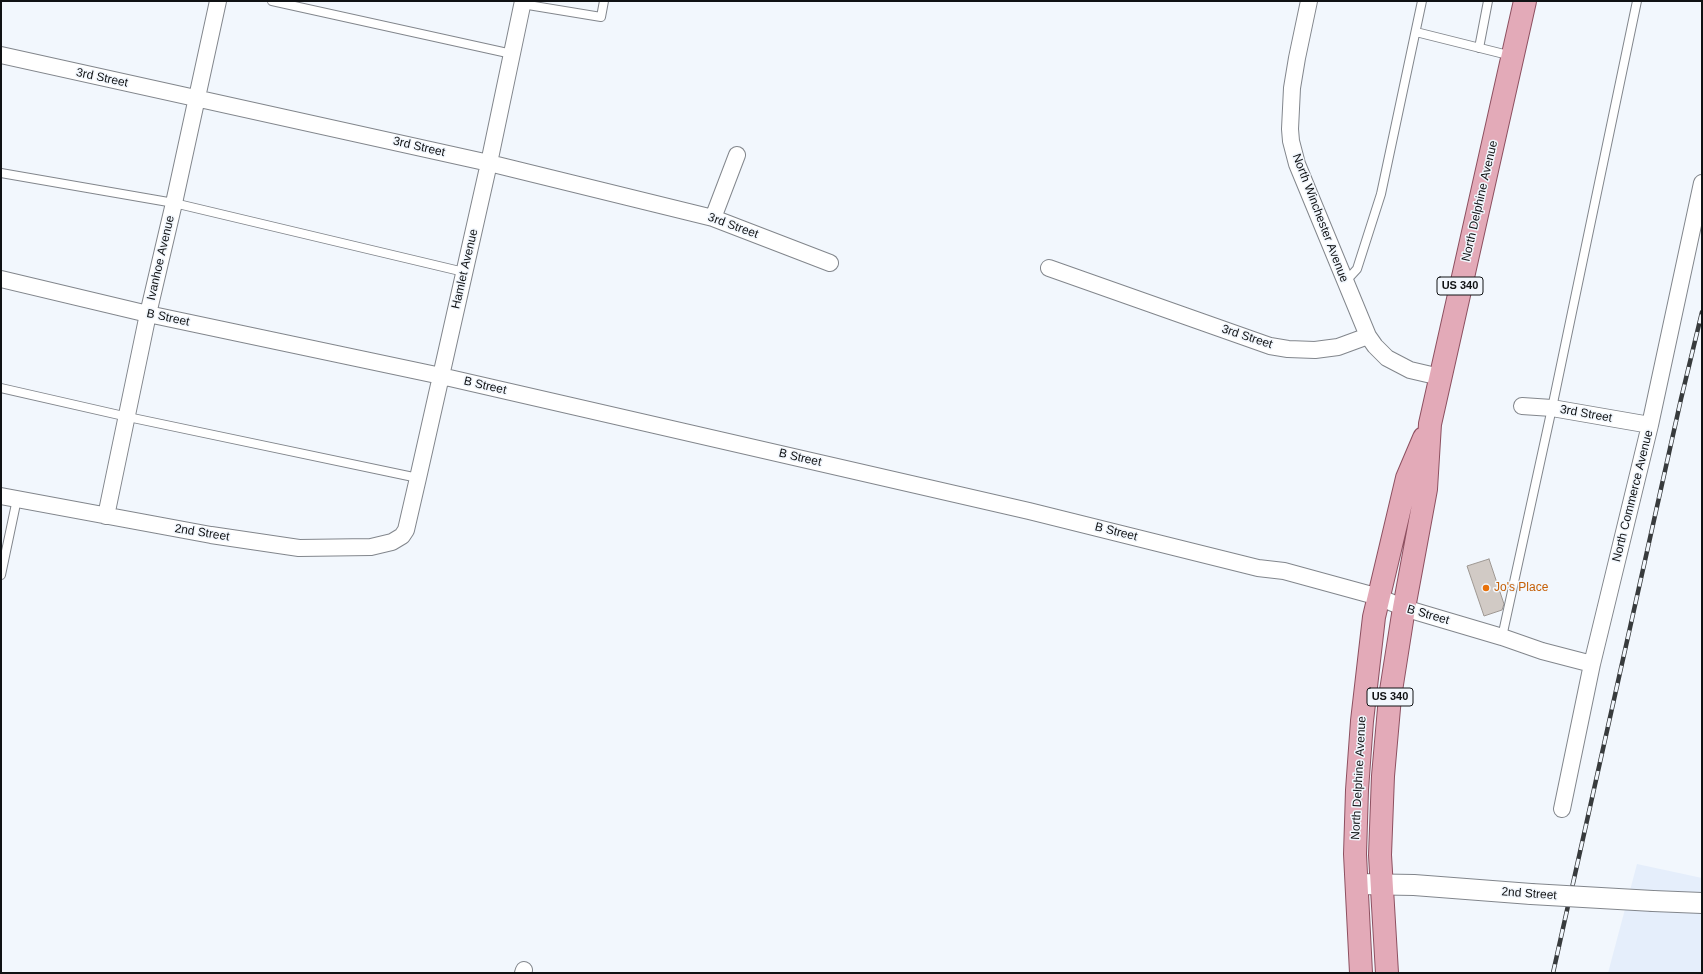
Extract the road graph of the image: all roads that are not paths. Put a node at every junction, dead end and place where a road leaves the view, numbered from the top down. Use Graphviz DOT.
graph roads {
  1 [pos="218,1"];
  2 [pos="272,1"];
  3 [pos="604,1"];
  4 [pos="1309,1"];
  5 [pos="1422,1"];
  6 [pos="1488,1"];
  7 [pos="1525,1"];
  8 [pos="1637,1"];
  9 [pos="523,3"];
  10 [pos="1416,32"];
  11 [pos="1479,48"];
  12 [pos="512,54"];
  13 [pos="1,55"];
  14 [pos="1513,56"];
  15 [pos="196,98"];
  16 [pos="737,155"];
  17 [pos="489,163"];
  18 [pos="1,173"];
  19 [pos="1702,183"];
  20 [pos="174,203"];
  21 [pos="713,218"];
  22 [pos="830,263"];
  23 [pos="1050,268"];
  24 [pos="464,272"];
  25 [pos="1,279"];
  26 [pos="1345,282"];
  27 [pos="148,314"];
  28 [pos="1368,336"];
  29 [pos="441,376"];
  30 [pos="1440,377"];
  31 [pos="1,388"];
  32 [pos="1522,406"];
  33 [pos="1552,408"];
  34 [pos="128,417"];
  35 [pos="1430,424"];
  36 [pos="1650,425"];
  37 [pos="418,478"];
  38 [pos="9,497"];
  39 [pos="106,516"];
  40 [pos="402,536"];
  41 [pos="1,576"];
  42 [pos="1379,597"];
  43 [pos="1404,608"];
  44 [pos="1502,637"];
  45 [pos="1592,664"];
  46 [pos="1562,809"];
  47 [pos="1356,884"];
  48 [pos="1382,885"];
  49 [pos="1702,903"];
  50 [pos="1361,973"];
  51 [pos="1387,973"];
  1 -- 15 [label="street, Ivanhoe Avenue"];
  2 -- 12 [label="lane"];
  3 -- 9 [label="lane"];
  4 -- 26 [label="street, North Winchester Avenue"];
  5 -- 10 [label="lane"];
  6 -- 11 [label="lane"];
  7 -- 14 [label="main road, North Delphine Avenue / US 340"];
  8 -- 33 [label="lane"];
  9 -- 12 [label="street, Hamlet Avenue"];
  10 -- 11 [label="lane"];
  10 -- 26 [label="lane"];
  11 -- 14 [label="lane"];
  12 -- 17 [label="street, Hamlet Avenue"];
  13 -- 15 [label="street, 3rd Street"];
  14 -- 30 [label="main road, North Delphine Avenue / US 340"];
  15 -- 17 [label="street, 3rd Street"];
  15 -- 20 [label="street, Ivanhoe Avenue"];
  16 -- 21 [label="street"];
  17 -- 21 [label="street, 3rd Street"];
  17 -- 24 [label="street, Hamlet Avenue"];
  18 -- 20 [label="lane"];
  19 -- 36 [label="street, North Commerce Avenue"];
  20 -- 24 [label="lane"];
  20 -- 27 [label="street, Ivanhoe Avenue"];
  21 -- 22 [label="street, 3rd Street"];
  23 -- 28 [label="street, 3rd Street"];
  24 -- 29 [label="street, Hamlet Avenue"];
  25 -- 27 [label="street, B Street"];
  26 -- 28 [label="street, North Winchester Avenue"];
  27 -- 29 [label="street, B Street"];
  27 -- 34 [label="street, Ivanhoe Avenue"];
  28 -- 30 [label="street"];
  29 -- 37 [label="street, Hamlet Avenue"];
  29 -- 42 [label="street, B Street"];
  30 -- 35 [label="main road, North Delphine Avenue / US 340"];
  31 -- 34 [label="lane"];
  32 -- 33 [label="street, 3rd Street"];
  33 -- 36 [label="street, 3rd Street"];
  33 -- 44 [label="lane"];
  34 -- 37 [label="lane"];
  34 -- 39 [label="street, Ivanhoe Avenue"];
  35 -- 42 [label="main road, North Delphine Avenue / US 340"];
  35 -- 43 [label="main road, North Delphine Avenue / US 340"];
  36 -- 45 [label="street, North Commerce Avenue"];
  37 -- 40 [label="street, Hamlet Avenue"];
  38 -- 39 [label="street, 2nd Street"];
  38 -- 41 [label="lane"];
  39 -- 40 [label="street, 2nd Street"];
  42 -- 43 [label="street, B Street"];
  42 -- 47 [label="main road, North Delphine Avenue / US 340"];
  43 -- 44 [label="street, B Street"];
  43 -- 48 [label="main road, North Delphine Avenue / US 340"];
  44 -- 45 [label="street, B Street"];
  45 -- 46 [label="street, North Commerce Avenue"];
  47 -- 48 [label="street, 2nd Street"];
  47 -- 50 [label="main road, North Delphine Avenue / US 340"];
  48 -- 49 [label="street, 2nd Street, bridge"];
  48 -- 51 [label="main road, North Delphine Avenue / US 340"];
}
